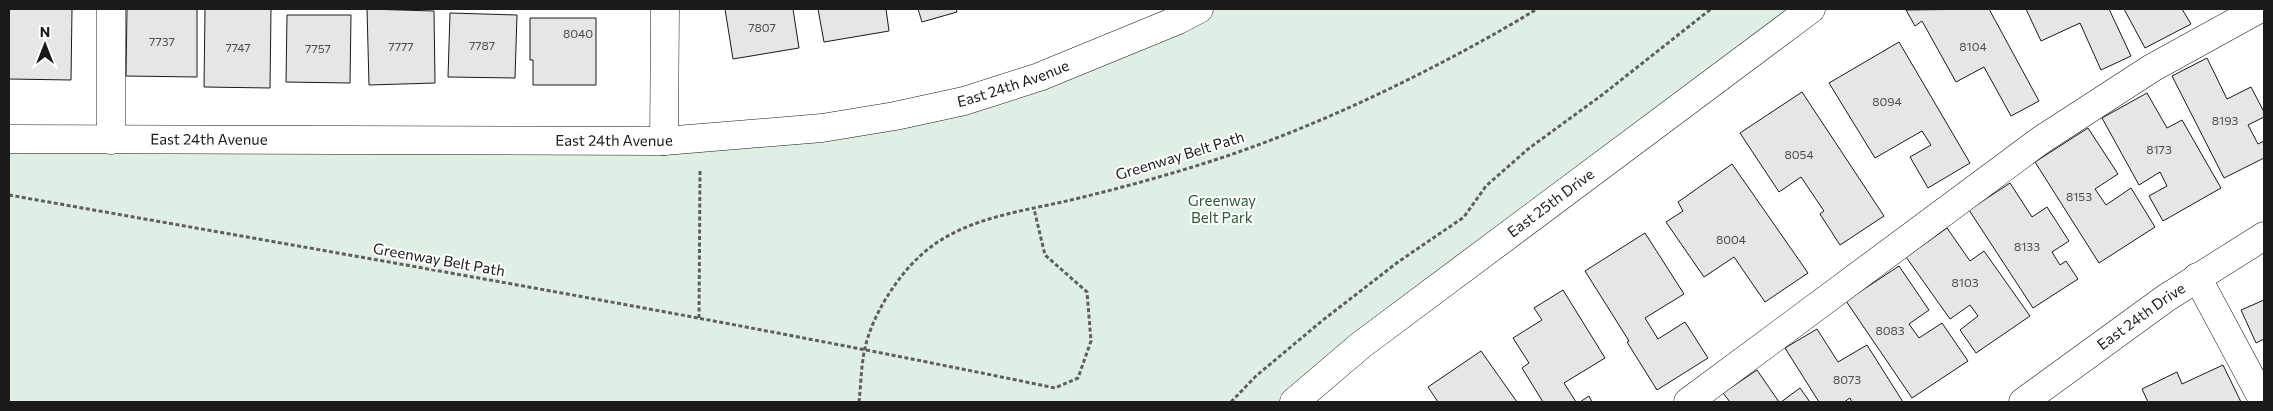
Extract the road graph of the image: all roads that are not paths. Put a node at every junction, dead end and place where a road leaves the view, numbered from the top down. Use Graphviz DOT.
graph roads {
  1 [pos="111,9"];
  2 [pos="665,9"];
  3 [pos="1199,9"];
  4 [pos="1811,9"];
  5 [pos="2259,9"];
  6 [pos="9,139"];
  7 [pos="111,140"];
  8 [pos="664,141"];
  9 [pos="2264,236"];
  10 [pos="2198,277"];
  11 [pos="2038,397"];
  12 [pos="1294,402"];
  13 [pos="1688,402"];
  14 [pos="2264,402"];
  1 -- 7 [label="street"];
  2 -- 8 [label="street"];
  3 -- 8 [label="street, East 24th Avenue"];
  4 -- 12 [label="street, East 25th Drive"];
  5 -- 13 [label="street"];
  6 -- 7 [label="street, East 24th Avenue"];
  7 -- 8 [label="street, East 24th Avenue"];
  9 -- 10 [label="street, East 24th Drive"];
  10 -- 11 [label="street, East 24th Drive"];
  10 -- 14 [label="street"];
}
